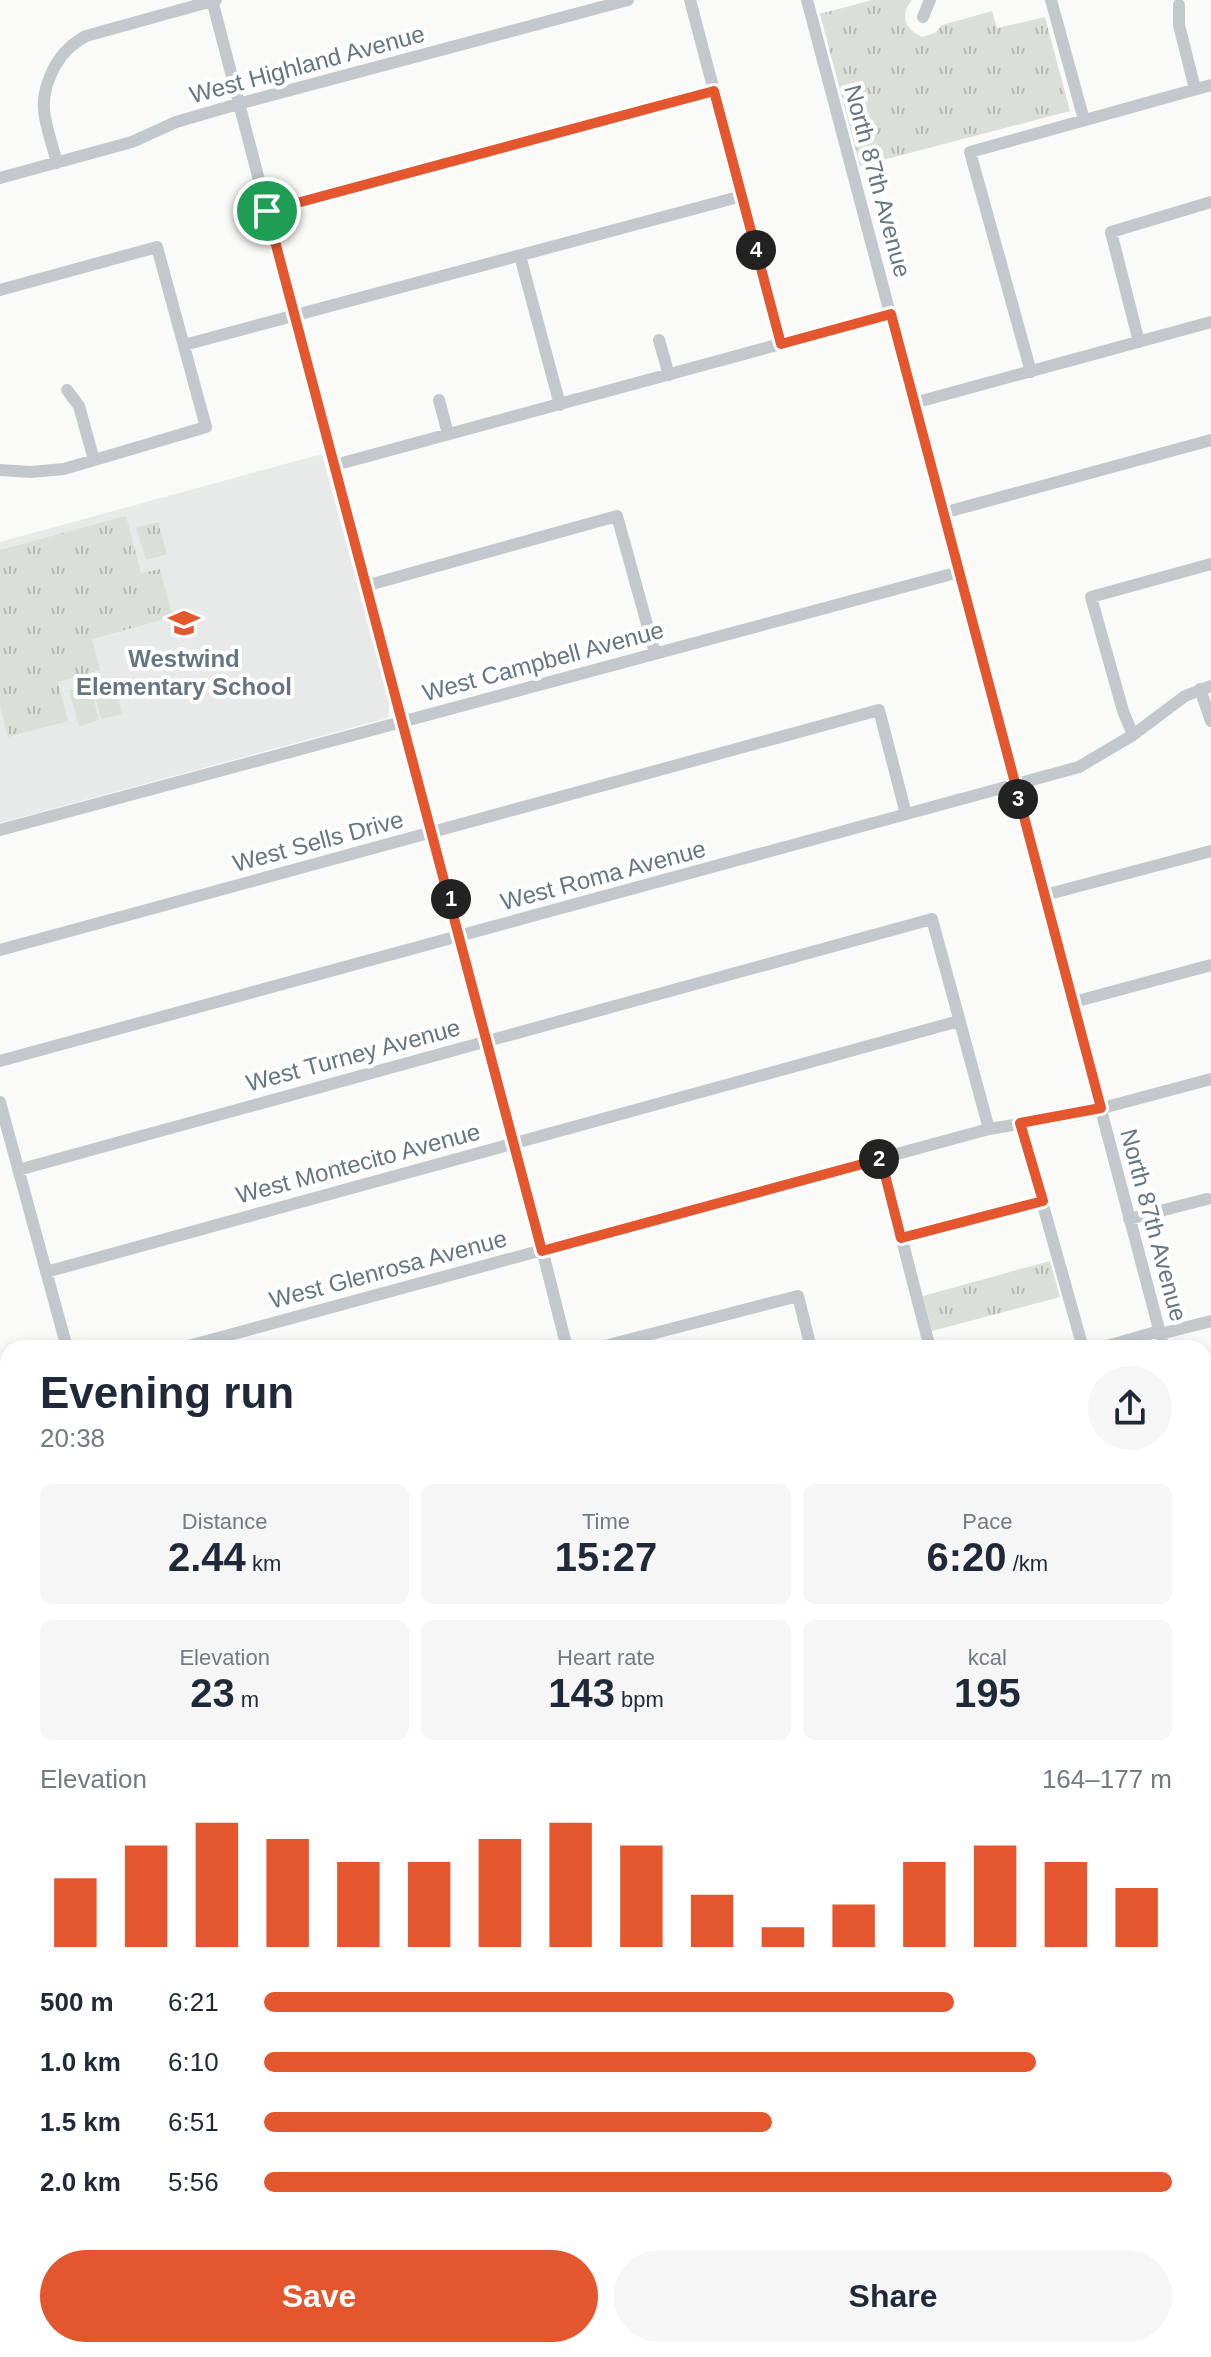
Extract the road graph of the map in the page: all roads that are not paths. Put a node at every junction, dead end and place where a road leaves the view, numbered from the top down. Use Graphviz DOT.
graph roads {
  1 [pos="213,0"];
  2 [pos="628,0"];
  3 [pos="690,0"];
  4 [pos="807,0"];
  5 [pos="930,0"];
  6 [pos="1051,0"];
  7 [pos="1179,5"];
  8 [pos="923,17"];
  9 [pos="1211,85"];
  10 [pos="1195,89"];
  11 [pos="714,91"];
  12 [pos="238,104"];
  13 [pos="1084,120"];
  14 [pos="57,163"];
  15 [pos="0,178"];
  16 [pos="742,196"];
  17 [pos="1211,202"];
  18 [pos="267,211"];
  19 [pos="520,256"];
  20 [pos="0,290"];
  21 [pos="891,314"];
  22 [pos="294,316"];
  23 [pos="1211,322"];
  24 [pos="659,340"];
  25 [pos="1139,342"];
  26 [pos="781,344"];
  27 [pos="184,345"];
  28 [pos="1031,372"];
  29 [pos="669,375"];
  30 [pos="67,390"];
  31 [pos="439,400"];
  32 [pos="914,403"];
  33 [pos="560,405"];
  34 [pos="448,434"];
  35 [pos="1211,440"];
  36 [pos="94,460"];
  37 [pos="335,465"];
  38 [pos="0,470"];
  39 [pos="943,513"];
  40 [pos="1211,564"];
  41 [pos="959,572"];
  42 [pos="365,586"];
  43 [pos="655,653"];
  44 [pos="1205,688"];
  45 [pos="403,721"];
  46 [pos="1211,721"];
  47 [pos="1133,735"];
  48 [pos="1014,786"];
  49 [pos="906,814"];
  50 [pos="0,830"];
  51 [pos="433,832"];
  52 [pos="1211,851"];
  53 [pos="1045,895"];
  54 [pos="461,937"];
  55 [pos="0,950"];
  56 [pos="1211,965"];
  57 [pos="1074,1002"];
  58 [pos="959,1021"];
  59 [pos="488,1041"];
  60 [pos="0,1061"];
  61 [pos="1211,1079"];
  62 [pos="0,1102"];
  63 [pos="1101,1108"];
  64 [pos="1020,1123"];
  65 [pos="989,1129"];
  66 [pos="515,1142"];
  67 [pos="881,1159"];
  68 [pos="18,1170"];
  69 [pos="1207,1199"];
  70 [pos="1043,1201"];
  71 [pos="1129,1219"];
  72 [pos="901,1238"];
  73 [pos="542,1251"];
  74 [pos="46,1272"];
  75 [pos="1211,1321"];
  76 [pos="1160,1333"];
  77 [pos="65,1340"];
  78 [pos="211,1340"];
  79 [pos="565,1340"];
  80 [pos="628,1340"];
  81 [pos="809,1340"];
  82 [pos="928,1340"];
  83 [pos="1081,1340"];
  84 [pos="1132,1340"];
  85 [pos="1162,1340"];
  1 -- 12 [label="street"];
  1 -- 14 [label="street"];
  2 -- 12 [label="street, West Highland Avenue"];
  3 -- 11 [label="street"];
  4 -- 21 [label="street, North 87th Avenue"];
  5 -- 8 [label="street"];
  6 -- 13 [label="street"];
  7 -- 10 [label="street"];
  9 -- 10 [label="street"];
  10 -- 13 [label="street"];
  11 -- 16 [label="street"];
  11 -- 18 [label="street"];
  12 -- 14 [label="street, West Highland Avenue"];
  12 -- 18 [label="street"];
  13 -- 28 [label="street"];
  14 -- 15 [label="street, West Highland Avenue"];
  16 -- 19 [label="street"];
  16 -- 26 [label="street"];
  17 -- 25 [label="street"];
  18 -- 22 [label="street"];
  19 -- 22 [label="street"];
  19 -- 33 [label="street"];
  20 -- 27 [label="street"];
  21 -- 26 [label="street"];
  21 -- 32 [label="street, North 87th Avenue"];
  22 -- 27 [label="street"];
  22 -- 37 [label="street"];
  23 -- 25 [label="street"];
  24 -- 29 [label="street"];
  25 -- 28 [label="street"];
  26 -- 29 [label="street"];
  27 -- 36 [label="street"];
  28 -- 32 [label="street"];
  29 -- 33 [label="street"];
  30 -- 36 [label="street"];
  31 -- 34 [label="street"];
  32 -- 39 [label="street, North 87th Avenue"];
  33 -- 34 [label="street"];
  34 -- 37 [label="street"];
  35 -- 39 [label="street"];
  36 -- 38 [label="street"];
  37 -- 42 [label="street"];
  39 -- 41 [label="street, North 87th Avenue"];
  40 -- 47 [label="street"];
  41 -- 43 [label="street, West Campbell Avenue"];
  41 -- 48 [label="street, North 87th Avenue"];
  42 -- 43 [label="street"];
  42 -- 45 [label="street"];
  43 -- 45 [label="street, West Campbell Avenue"];
  44 -- 46 [label="street, West Roma Avenue"];
  44 -- 47 [label="street, West Roma Avenue"];
  45 -- 50 [label="street, West Campbell Avenue"];
  45 -- 51 [label="street"];
  47 -- 48 [label="street, West Roma Avenue"];
  48 -- 49 [label="street, West Roma Avenue"];
  48 -- 53 [label="street, North 87th Avenue"];
  49 -- 51 [label="street, West Sells Drive"];
  49 -- 54 [label="street, West Roma Avenue"];
  51 -- 54 [label="street"];
  51 -- 55 [label="street, West Sells Drive"];
  52 -- 53 [label="street"];
  53 -- 57 [label="street, North 87th Avenue"];
  54 -- 59 [label="street"];
  54 -- 60 [label="street, West Roma Avenue"];
  56 -- 57 [label="street"];
  57 -- 63 [label="street, North 87th Avenue"];
  58 -- 59 [label="street, West Turney Avenue"];
  58 -- 65 [label="street"];
  58 -- 66 [label="street, West Montecito Avenue"];
  59 -- 66 [label="street"];
  59 -- 68 [label="street, West Turney Avenue"];
  61 -- 63 [label="street, West Glenrosa Avenue"];
  62 -- 68 [label="street"];
  63 -- 64 [label="street, West Glenrosa Avenue"];
  63 -- 71 [label="street, North 87th Avenue"];
  64 -- 65 [label="street, West Glenrosa Avenue"];
  64 -- 70 [label="street"];
  65 -- 67 [label="street, West Glenrosa Avenue"];
  66 -- 73 [label="street"];
  66 -- 74 [label="street, West Montecito Avenue"];
  67 -- 72 [label="street"];
  67 -- 73 [label="street, West Glenrosa Avenue"];
  68 -- 74 [label="street"];
  69 -- 71 [label="street"];
  70 -- 72 [label="street"];
  70 -- 83 [label="street"];
  71 -- 76 [label="street, North 87th Avenue"];
  72 -- 82 [label="street"];
  73 -- 78 [label="street, West Glenrosa Avenue"];
  73 -- 79 [label="street"];
  74 -- 77 [label="street"];
  75 -- 76 [label="street"];
  76 -- 84 [label="street"];
  76 -- 85 [label="street, North 87th Avenue"];
  80 -- 81 [label="street"];
}
